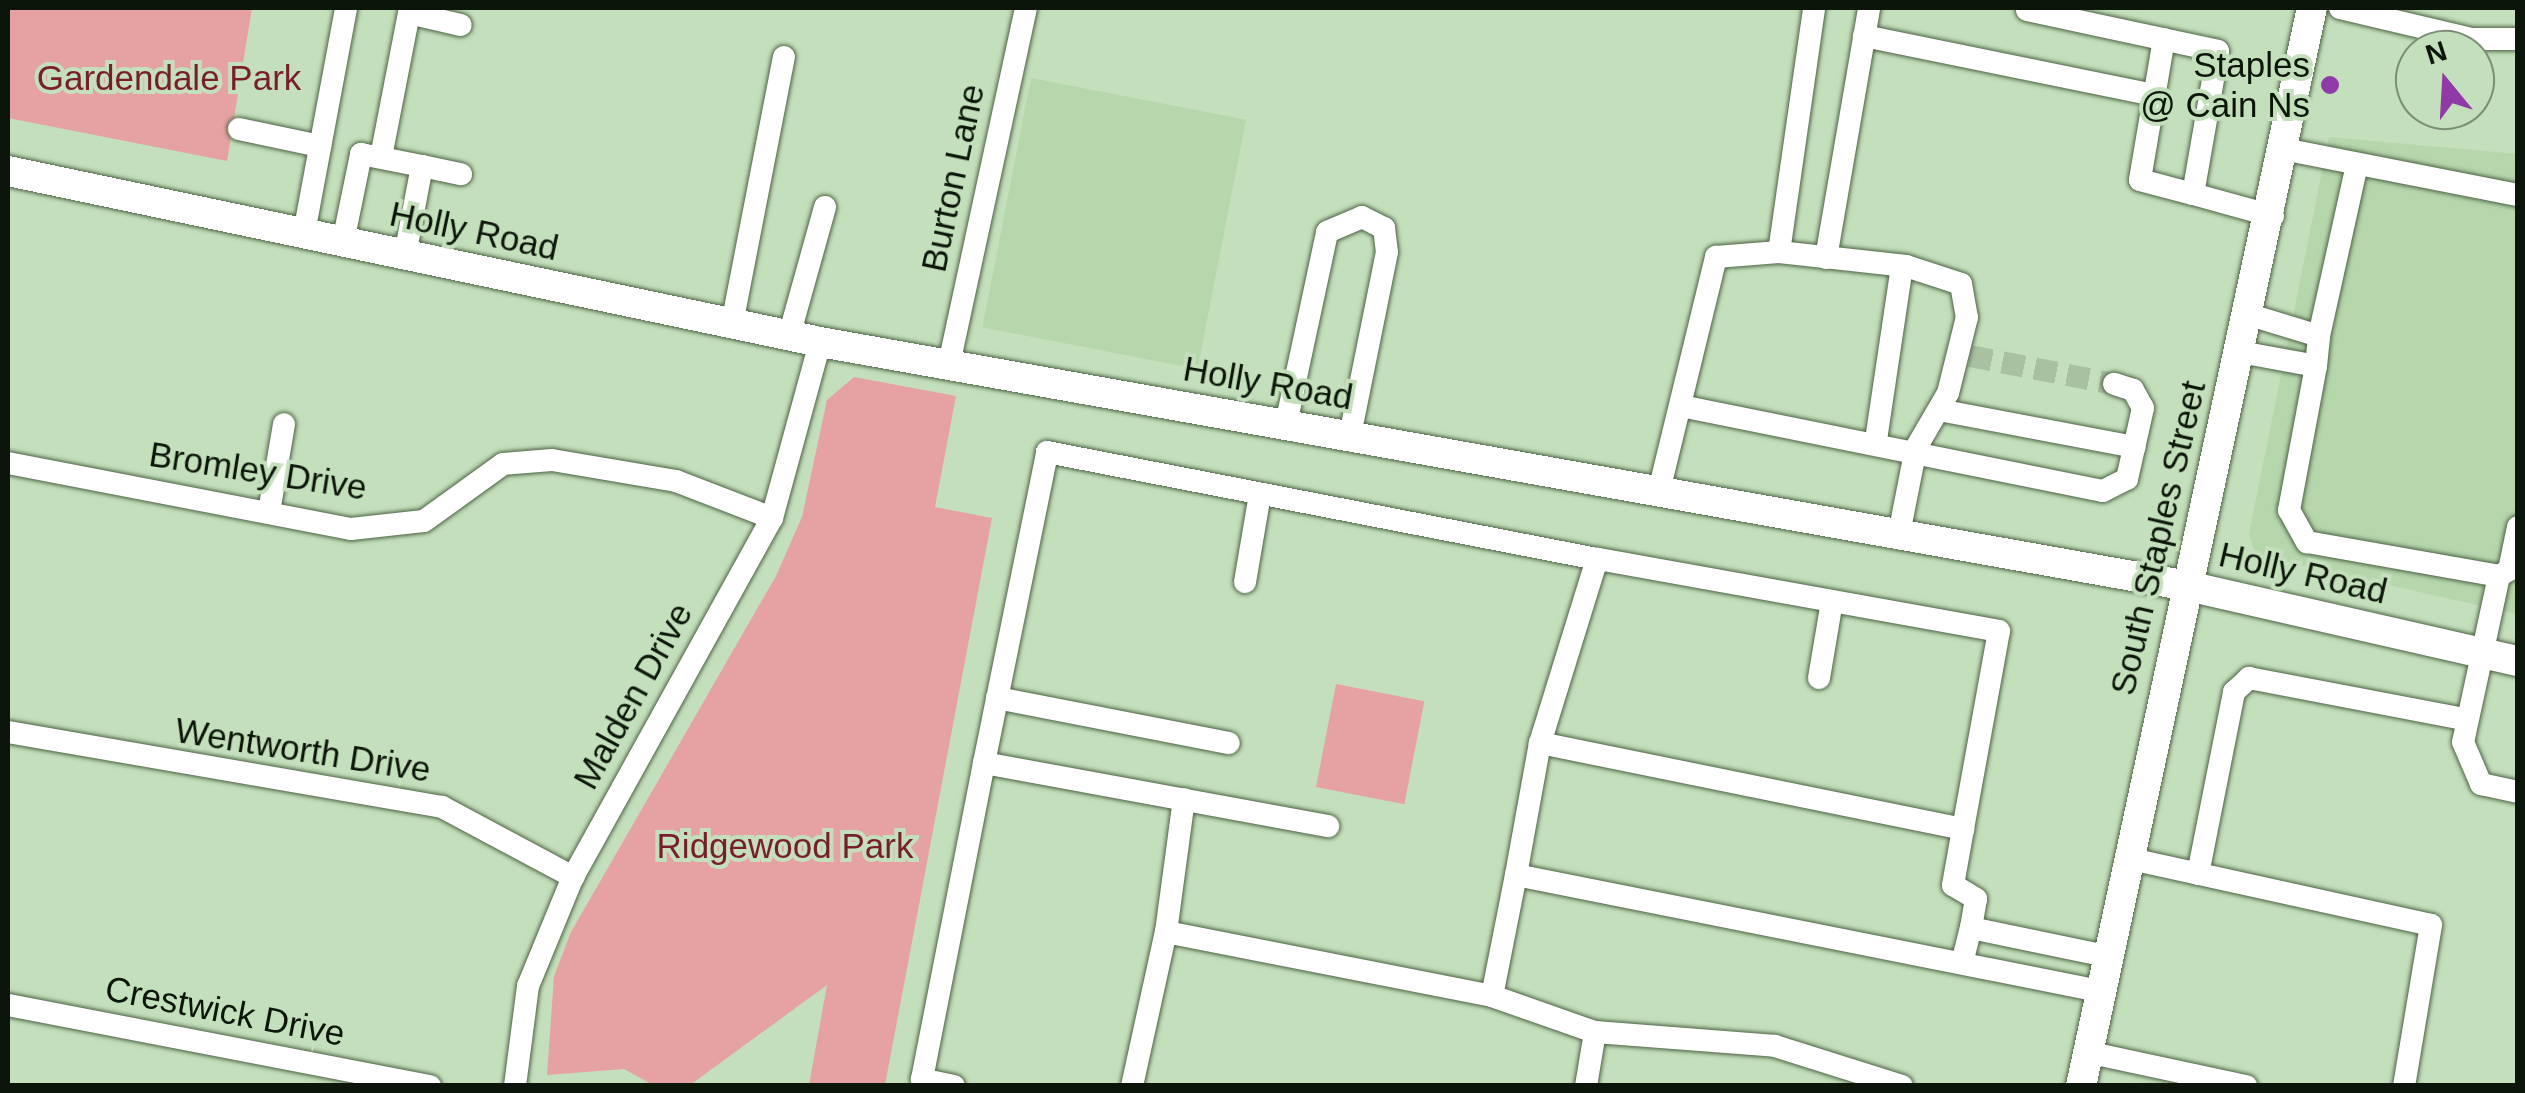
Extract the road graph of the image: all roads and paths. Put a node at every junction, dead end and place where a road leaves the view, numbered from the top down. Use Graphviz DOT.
graph roads {
  1 [pos="346,8"];
  2 [pos="1026,8"];
  3 [pos="1814,8"];
  4 [pos="1870,8"];
  5 [pos="2022,8"];
  6 [pos="2312,8"];
  7 [pos="2340,8"];
  8 [pos="410,10"];
  9 [pos="461,24"];
  10 [pos="1864,36"];
  11 [pos="2164,39"];
  12 [pos="2518,39"];
  13 [pos="784,56"];
  14 [pos="2154,96"];
  15 [pos="239,128"];
  16 [pos="320,146"];
  17 [pos="2288,150"];
  18 [pos="381,158"];
  19 [pos="2357,164"];
  20 [pos="422,166"];
  21 [pos="8,171"];
  22 [pos="461,174"];
  23 [pos="2193,194"];
  24 [pos="2518,195"];
  25 [pos="824,207"];
  26 [pos="2273,216"];
  27 [pos="304,234"];
  28 [pos="343,242"];
  29 [pos="1779,252"];
  30 [pos="404,255"];
  31 [pos="1826,258"];
  32 [pos="1902,266"];
  33 [pos="2250,314"];
  34 [pos="732,324"];
  35 [pos="790,336"];
  36 [pos="2319,336"];
  37 [pos="820,342"];
  38 [pos="2240,352"];
  39 [pos="949,364"];
  40 [pos="2316,366"];
  41 [pos="2114,384"];
  42 [pos="1680,406"];
  43 [pos="1939,410"];
  44 [pos="284,424"];
  45 [pos="1286,424"];
  46 [pos="1350,436"];
  47 [pos="1876,440"];
  48 [pos="1916,448"];
  49 [pos="2135,448"];
  50 [pos="8,463"];
  51 [pos="1659,491"];
  52 [pos="1260,494"];
  53 [pos="269,512"];
  54 [pos="772,518"];
  55 [pos="2518,527"];
  56 [pos="1900,534"];
  57 [pos="1597,560"];
  58 [pos="2500,576"];
  59 [pos="1245,582"];
  60 [pos="2183,585"];
  61 [pos="1832,601"];
  62 [pos="2486,653"];
  63 [pos="2518,661"];
  64 [pos="1819,678"];
  65 [pos="998,698"];
  66 [pos="2464,719"];
  67 [pos="8,732"];
  68 [pos="1229,743"];
  69 [pos="1540,743"];
  70 [pos="984,762"];
  71 [pos="2518,792"];
  72 [pos="1184,799"];
  73 [pos="1328,826"];
  74 [pos="1963,829"];
  75 [pos="2126,858"];
  76 [pos="2198,874"];
  77 [pos="1516,875"];
  78 [pos="573,878"];
  79 [pos="1970,928"];
  80 [pos="1166,932"];
  81 [pos="2106,956"];
  82 [pos="1962,964"];
  83 [pos="2099,991"];
  84 [pos="1492,996"];
  85 [pos="8,1006"];
  86 [pos="1595,1032"];
  87 [pos="2087,1052"];
  88 [pos="430,1086"];
  89 [pos="515,1086"];
  90 [pos="954,1086"];
  91 [pos="1132,1086"];
  92 [pos="1586,1086"];
  93 [pos="1902,1086"];
  94 [pos="2081,1086"];
  95 [pos="2246,1086"];
  96 [pos="2404,1086"];
  1 -- 16 [label="street"];
  2 -- 39 [label="street, Burton Lane"];
  3 -- 29 [label="street"];
  4 -- 10 [label="street"];
  5 -- 11 [label="street"];
  6 -- 17 [label="main road, South Staples Street"];
  7 -- 12 [label="street"];
  8 -- 9 [label="street"];
  8 -- 18 [label="street"];
  10 -- 14 [label="street"];
  10 -- 31 [label="street"];
  11 -- 14 [label="street"];
  11 -- 23 [label="street"];
  13 -- 34 [label="street"];
  14 -- 23 [label="street"];
  15 -- 16 [label="street"];
  16 -- 27 [label="street"];
  17 -- 19 [label="street"];
  17 -- 26 [label="main road, South Staples Street"];
  18 -- 20 [label="street"];
  18 -- 28 [label="street"];
  19 -- 24 [label="street"];
  19 -- 36 [label="street"];
  20 -- 22 [label="street"];
  20 -- 30 [label="street"];
  21 -- 27 [label="main road, Holly Road"];
  23 -- 26 [label="street"];
  25 -- 35 [label="street"];
  26 -- 33 [label="main road, South Staples Street"];
  27 -- 28 [label="main road, Holly Road"];
  28 -- 30 [label="main road, Holly Road"];
  29 -- 31 [label="street"];
  29 -- 42 [label="street"];
  30 -- 34 [label="main road, Holly Road"];
  31 -- 32 [label="street"];
  32 -- 43 [label="street"];
  32 -- 47 [label="street"];
  33 -- 36 [label="street"];
  33 -- 38 [label="main road, South Staples Street"];
  34 -- 35 [label="main road, Holly Road"];
  35 -- 37 [label="main road, Holly Road"];
  36 -- 40 [label="street"];
  37 -- 39 [label="main road, Holly Road"];
  37 -- 54 [label="street, Malden Drive"];
  38 -- 40 [label="street"];
  38 -- 60 [label="main road, South Staples Street"];
  39 -- 45 [label="main road, Holly Road"];
  40 -- 58 [label="street"];
  41 -- 49 [label="street"];
  42 -- 47 [label="street"];
  42 -- 51 [label="street"];
  43 -- 48 [label="street"];
  43 -- 49 [label="street"];
  44 -- 53 [label="street"];
  45 -- 46 [label="main road, Holly Road"];
  45 -- 46 [label="street"];
  46 -- 51 [label="main road, Holly Road"];
  47 -- 48 [label="street"];
  48 -- 49 [label="street"];
  48 -- 56 [label="street"];
  50 -- 53 [label="street, Bromley Drive"];
  51 -- 56 [label="main road, Holly Road"];
  52 -- 57 [label="street"];
  52 -- 59 [label="street"];
  52 -- 65 [label="street"];
  53 -- 54 [label="street, Bromley Drive"];
  54 -- 78 [label="street, Malden Drive"];
  55 -- 58 [label="street"];
  56 -- 60 [label="main road, Holly Road"];
  57 -- 61 [label="street"];
  57 -- 69 [label="street"];
  58 -- 62 [label="street"];
  60 -- 62 [label="main road, Holly Road"];
  60 -- 75 [label="main road, South Staples Street"];
  61 -- 64 [label="street"];
  61 -- 74 [label="street"];
  62 -- 63 [label="main road, Holly Road"];
  62 -- 66 [label="street"];
  65 -- 68 [label="street"];
  65 -- 70 [label="street"];
  66 -- 71 [label="street"];
  66 -- 76 [label="street"];
  67 -- 78 [label="street, Wentworth Drive"];
  69 -- 74 [label="street"];
  69 -- 77 [label="street"];
  70 -- 72 [label="street"];
  70 -- 90 [label="street"];
  72 -- 73 [label="street"];
  72 -- 80 [label="street"];
  74 -- 79 [label="street"];
  75 -- 76 [label="street"];
  75 -- 81 [label="main road, South Staples Street"];
  76 -- 96 [label="street"];
  77 -- 82 [label="street"];
  77 -- 84 [label="street"];
  78 -- 89 [label="street, Malden Drive"];
  79 -- 81 [label="street"];
  79 -- 82 [label="street"];
  80 -- 84 [label="street"];
  80 -- 91 [label="street"];
  81 -- 83 [label="main road, South Staples Street"];
  82 -- 83 [label="street"];
  83 -- 87 [label="main road, South Staples Street"];
  84 -- 86 [label="street"];
  85 -- 88 [label="street, Crestwick Drive"];
  86 -- 92 [label="street"];
  86 -- 93 [label="street"];
  87 -- 94 [label="main road, South Staples Street"];
  87 -- 95 [label="street"];
}
